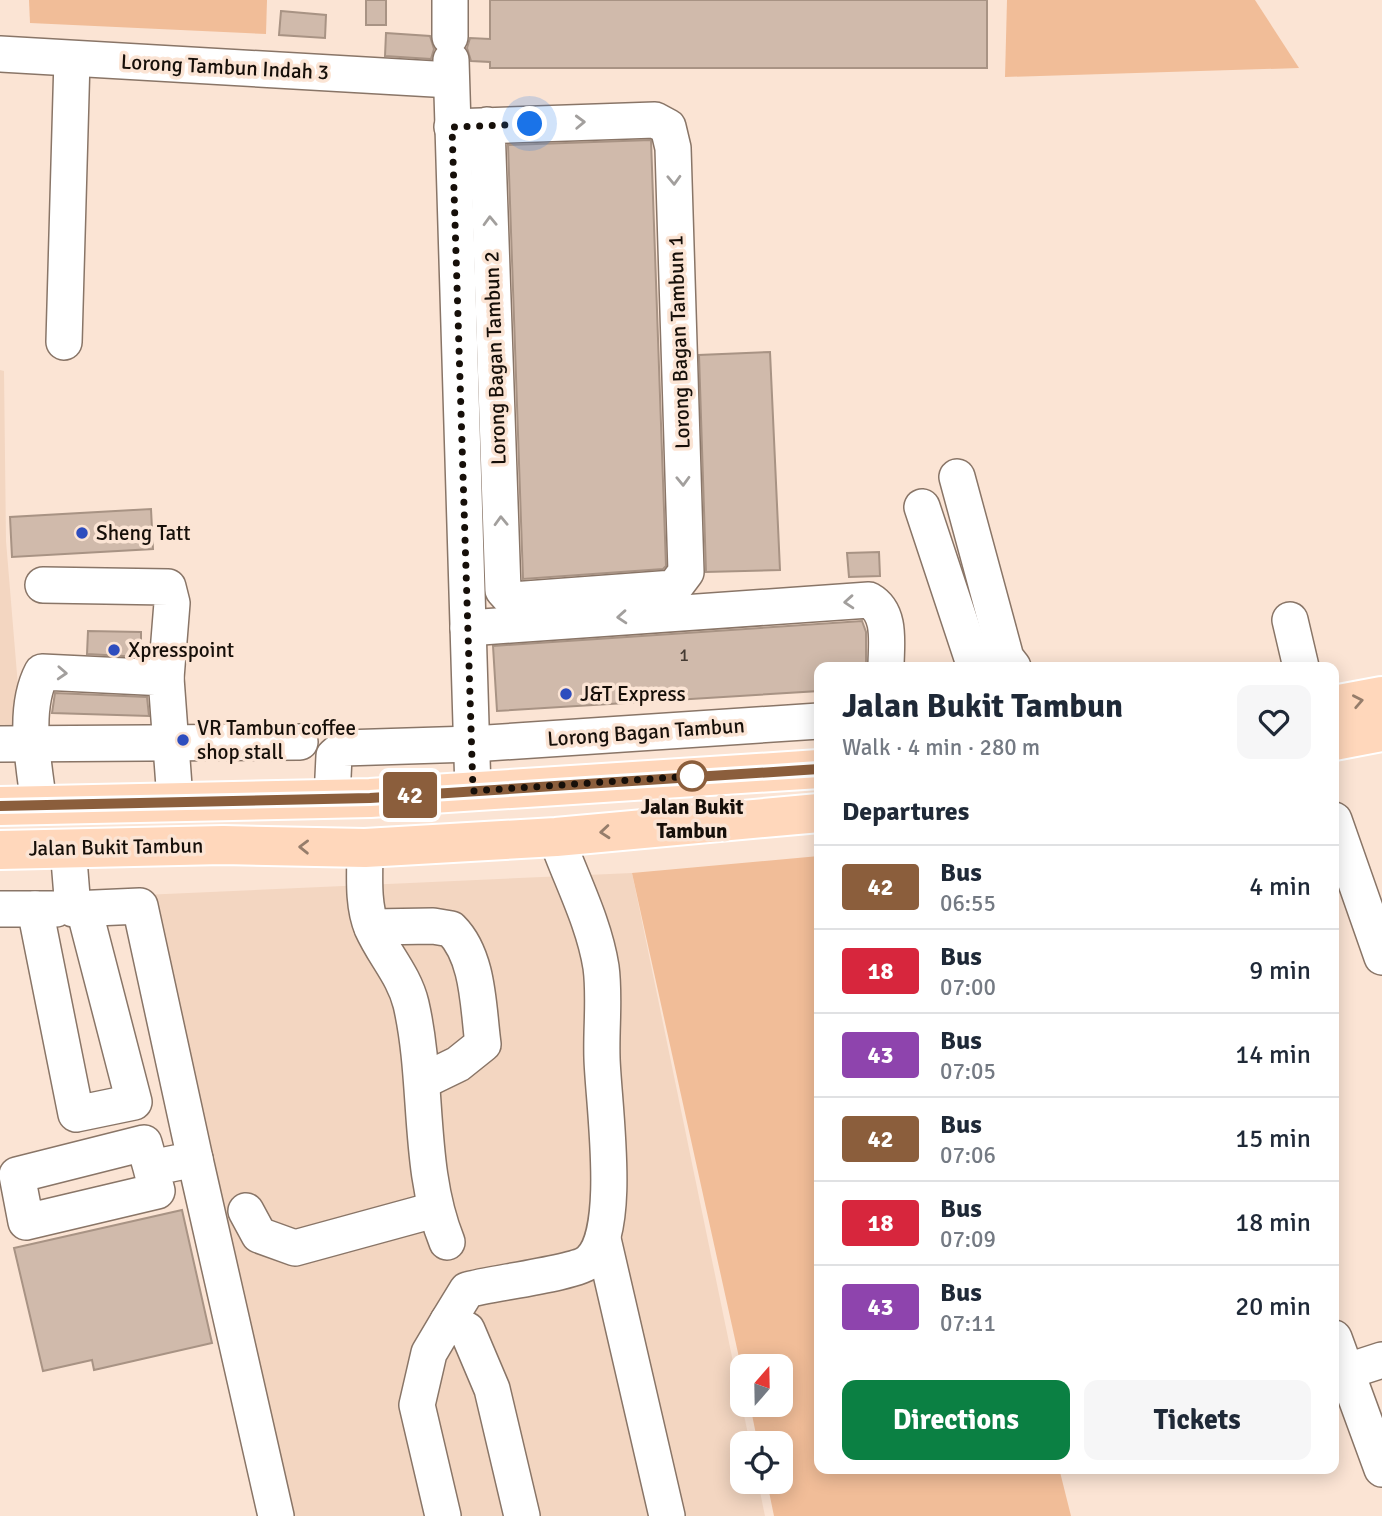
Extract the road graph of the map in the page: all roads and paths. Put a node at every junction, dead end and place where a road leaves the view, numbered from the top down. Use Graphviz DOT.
graph roads {
  1 [pos="450,0"];
  2 [pos="0,54"];
  3 [pos="72,58"];
  4 [pos="451,59"];
  5 [pos="487,125"];
  6 [pos="452,127"];
  7 [pos="64,342"];
  8 [pos="957,477"];
  9 [pos="922,507"];
  10 [pos="43,585"];
  11 [pos="503,590"];
  12 [pos="1290,620"];
  13 [pos="468,628"];
  14 [pos="886,662"];
  15 [pos="973,662"];
  16 [pos="1009,662"];
  17 [pos="1300,662"];
  18 [pos="166,678"];
  19 [pos="1382,696"];
  20 [pos="1339,704"];
  21 [pos="814,721"];
  22 [pos="1382,733"];
  23 [pos="1339,740"];
  24 [pos="172,742"];
  25 [pos="300,742"];
  26 [pos="16,743"];
  27 [pos="472,744"];
  28 [pos="814,769"];
  29 [pos="473,791"];
  30 [pos="332,798"];
  31 [pos="175,800"];
  32 [pos="39,805"];
  33 [pos="0,806"];
  34 [pos="814,813"];
  35 [pos="1339,834"];
  36 [pos="556,837"];
  37 [pos="68,846"];
  38 [pos="365,848"];
  39 [pos="0,850"];
  40 [pos="0,909"];
  41 [pos="35,909"];
  42 [pos="79,909"];
  43 [pos="372,927"];
  44 [pos="94,949"];
  45 [pos="44,955"];
  46 [pos="1382,957"];
  47 [pos="423,1081"];
  48 [pos="195,1159"];
  49 [pos="152,1168"];
  50 [pos="434,1210"];
  51 [pos="246,1211"];
  52 [pos="603,1239"];
  53 [pos="447,1242"];
  54 [pos="448,1321"];
  55 [pos="1339,1353"];
  56 [pos="1382,1360"];
  57 [pos="1345,1372"];
  58 [pos="1382,1469"];
  59 [pos="276,1516"];
  60 [pos="443,1516"];
  61 [pos="522,1516"];
  62 [pos="667,1516"];
  1 -- 4 [label="street"];
  2 -- 3 [label="street, Lorong Tambun Indah 3"];
  3 -- 4 [label="street, Lorong Tambun Indah 3"];
  3 -- 7 [label="street"];
  4 -- 6 [label="street"];
  5 -- 6 [label="street"];
  11 -- 5 [label="street, Lorong Bagan Tambun 2, one-way"];
  5 -- 11 [label="street, Lorong Bagan Tambun 1, one-way"];
  6 -- 13 [label="street"];
  8 -- 16 [label="street"];
  9 -- 15 [label="street"];
  10 -- 18 [label="street"];
  12 -- 17 [label="street"];
  14 -- 13 [label="street, one-way"];
  13 -- 27 [label="street"];
  18 -- 24 [label="street"];
  26 -- 18 [label="street, one-way"];
  20 -- 19 [label="main road, one-way"];
  21 -- 27 [label="street, Lorong Bagan Tambun"];
  22 -- 23 [label="main road"];
  24 -- 25 [label="street"];
  24 -- 26 [label="street"];
  24 -- 31 [label="street"];
  26 -- 32 [label="street"];
  27 -- 29 [label="street"];
  27 -- 30 [label="street, Lorong Bagan Tambun"];
  28 -- 29 [label="main road, Jalan Bukit Tambun"];
  29 -- 30 [label="main road, Jalan Bukit Tambun"];
  30 -- 31 [label="main road, Jalan Bukit Tambun"];
  31 -- 32 [label="main road, Jalan Bukit Tambun"];
  32 -- 33 [label="main road, Jalan Bukit Tambun"];
  34 -- 36 [label="main road, Jalan Bukit Tambun, one-way"];
  35 -- 46 [label="street"];
  36 -- 38 [label="main road, Jalan Bukit Tambun"];
  36 -- 52 [label="street"];
  38 -- 37 [label="main road, Jalan Bukit Tambun, one-way"];
  37 -- 39 [label="main road, Jalan Bukit Tambun"];
  37 -- 42 [label="street"];
  38 -- 43 [label="street"];
  40 -- 41 [label="street"];
  41 -- 42 [label="street"];
  41 -- 45 [label="street"];
  42 -- 44 [label="street"];
  42 -- 48 [label="street"];
  43 -- 47 [label="street"];
  43 -- 47 [label="street"];
  44 -- 45 [label="street"];
  44 -- 45 [label="street"];
  47 -- 50 [label="street"];
  48 -- 49 [label="street"];
  48 -- 59 [label="street"];
  50 -- 51 [label="street"];
  50 -- 53 [label="street"];
  52 -- 54 [label="street"];
  52 -- 62 [label="street"];
  54 -- 60 [label="street"];
  54 -- 61 [label="street"];
  55 -- 57 [label="street"];
  56 -- 57 [label="street"];
  57 -- 58 [label="street"];
}
